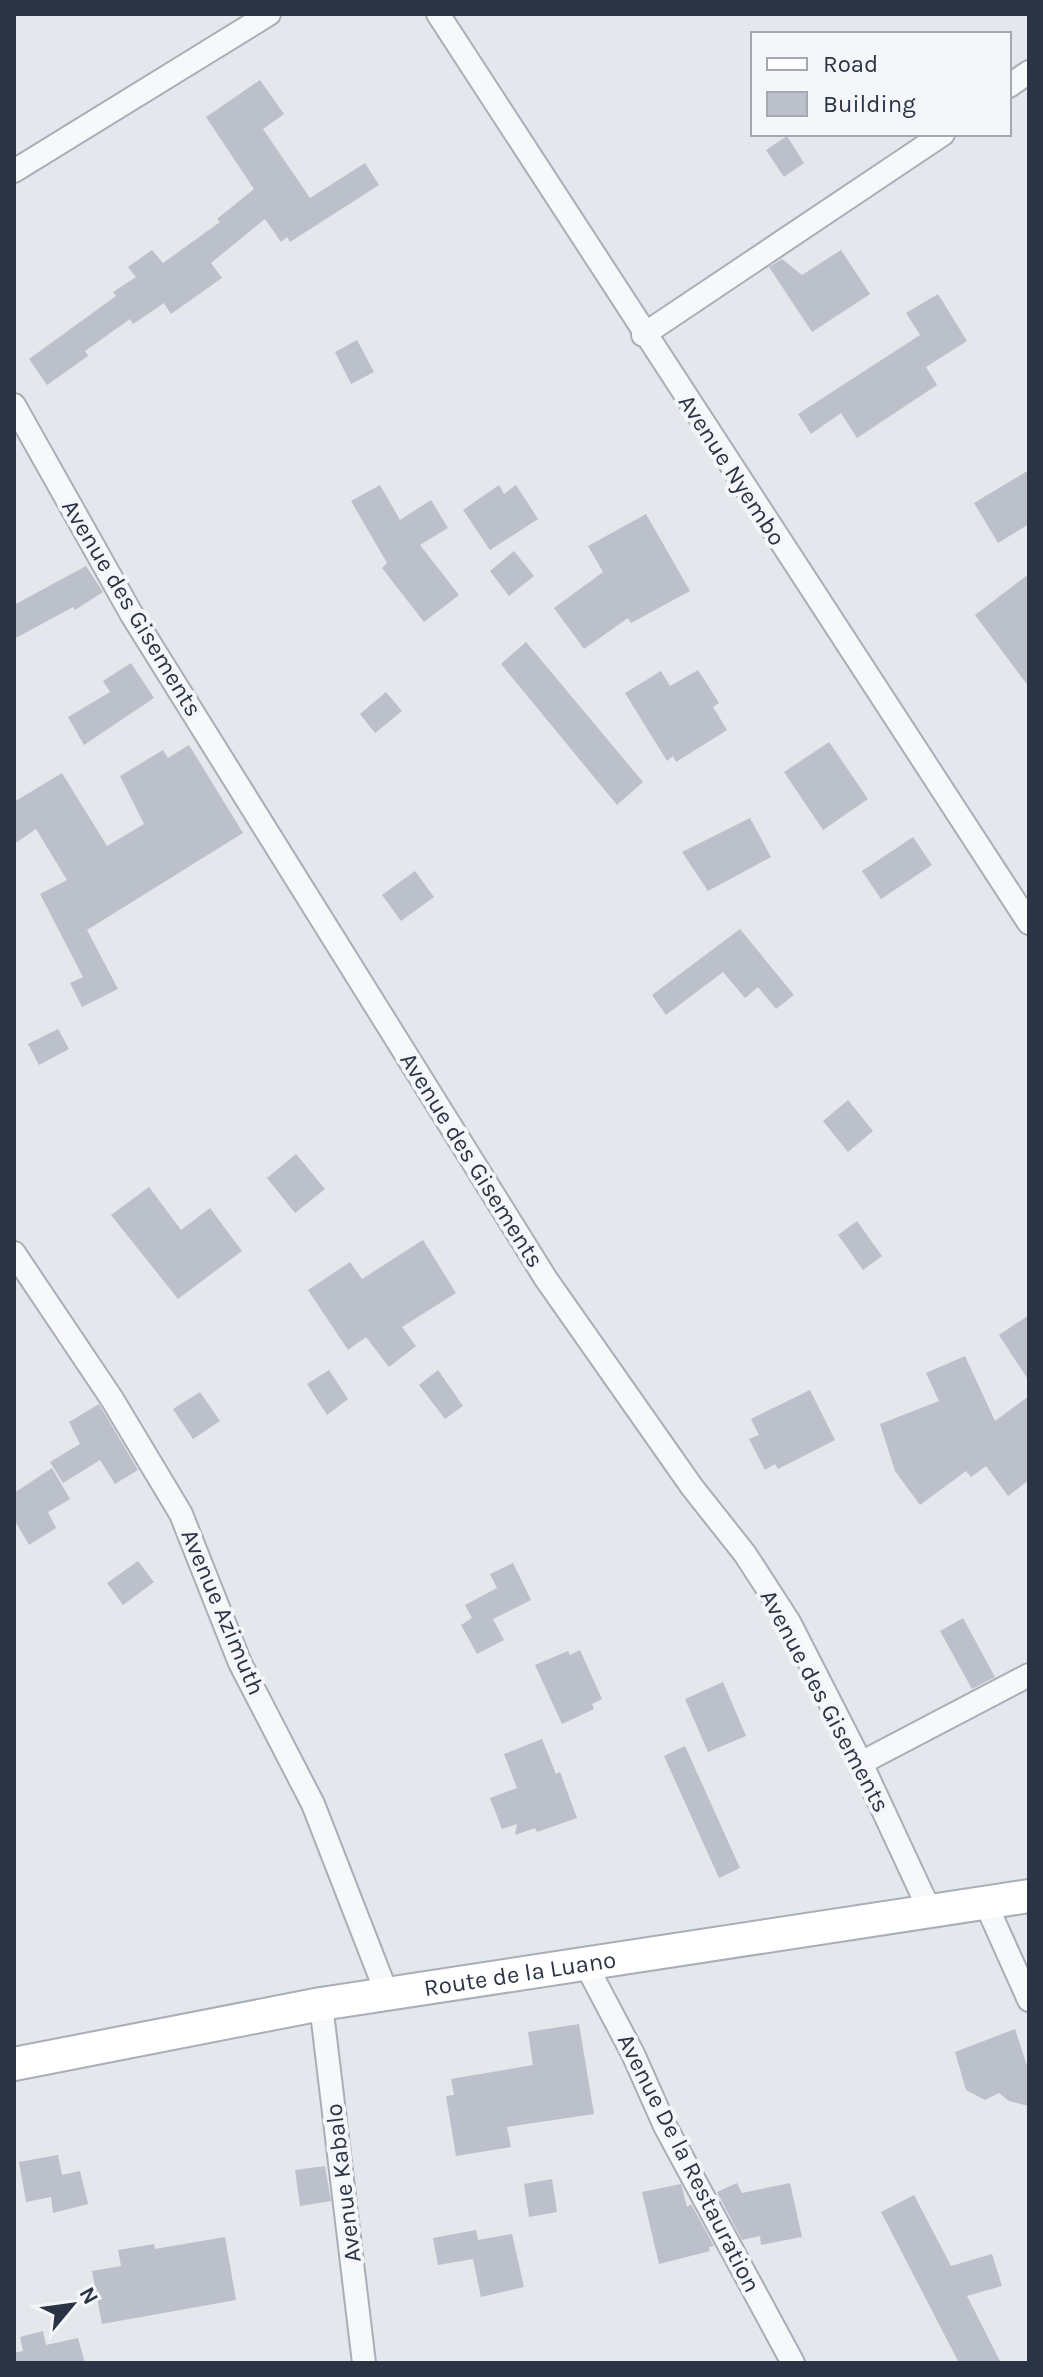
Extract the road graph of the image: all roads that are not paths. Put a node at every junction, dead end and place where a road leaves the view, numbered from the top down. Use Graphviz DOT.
graph roads {
  1 [pos="269,14"];
  2 [pos="438,14"];
  3 [pos="1029,72"];
  4 [pos="1011,85"];
  5 [pos="940,136"];
  6 [pos="14,171"];
  7 [pos="643,335"];
  8 [pos="14,405"];
  9 [pos="1029,923"];
  10 [pos="14,1253"];
  11 [pos="1029,1675"];
  12 [pos="861,1763"];
  13 [pos="1029,1896"];
  14 [pos="985,1902"];
  15 [pos="930,1911"];
  16 [pos="585,1963"];
  17 [pos="387,1994"];
  18 [pos="1029,2000"];
  19 [pos="321,2004"];
  20 [pos="17,2056"];
  21 [pos="364,2363"];
  22 [pos="793,2363"];
  1 -- 6 [label="street"];
  2 -- 7 [label="street, Avenue Nyembo"];
  3 -- 4 [label="street"];
  5 -- 7 [label="street"];
  7 -- 9 [label="street, Avenue Nyembo"];
  8 -- 12 [label="street, Avenue des Gisements"];
  10 -- 17 [label="street, Avenue Azimuth"];
  11 -- 12 [label="street"];
  12 -- 15 [label="street, Avenue des Gisements"];
  13 -- 14 [label="street, Route de la Luano"];
  14 -- 15 [label="street, Route de la Luano"];
  14 -- 18 [label="street"];
  15 -- 16 [label="street, Route de la Luano"];
  16 -- 17 [label="street, Route de la Luano"];
  16 -- 22 [label="street, Avenue De la Restauration"];
  17 -- 19 [label="street, Route de la Luano"];
  19 -- 20 [label="street, Route de la Luano"];
  19 -- 21 [label="street, Avenue Kabalo"];
}
